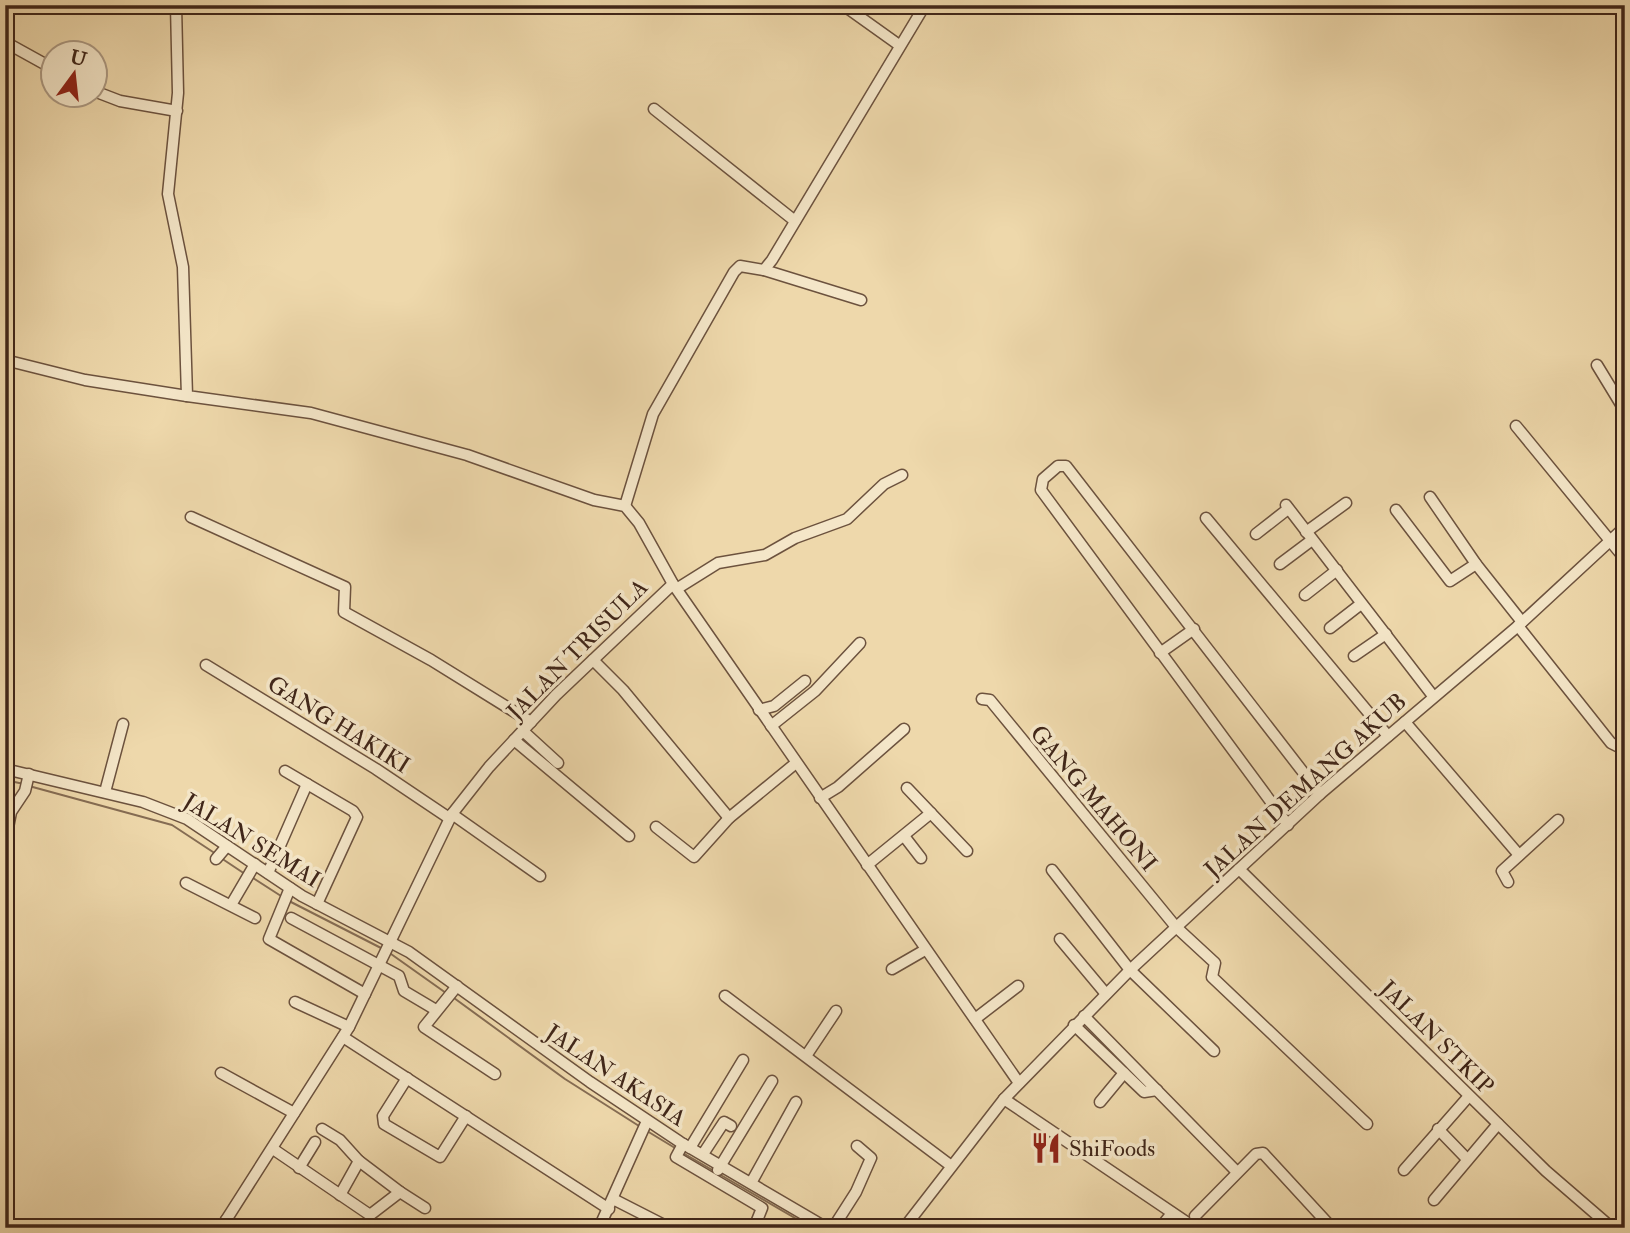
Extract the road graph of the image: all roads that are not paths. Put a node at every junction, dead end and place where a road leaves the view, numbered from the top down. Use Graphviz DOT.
graph roads {
  1 [pos="176,5"];
  2 [pos="843,5"];
  3 [pos="925,5"];
  4 [pos="5,42"];
  5 [pos="899,45"];
  6 [pos="38,60"];
  7 [pos="108,96"];
  8 [pos="654,109"];
  9 [pos="177,111"];
  10 [pos="795,221"];
  11 [pos="768,266"];
  12 [pos="861,300"];
  13 [pos="5,360"];
  14 [pos="1597,365"];
  15 [pos="187,392"];
  16 [pos="1625,411"];
  17 [pos="1516,426"];
  18 [pos="902,475"];
  19 [pos="1430,497"];
  20 [pos="1346,503"];
  21 [pos="625,506"];
  22 [pos="1396,510"];
  23 [pos="191,517"];
  24 [pos="1206,519"];
  25 [pos="1625,527"];
  26 [pos="1256,534"];
  27 [pos="1309,536"];
  28 [pos="1609,542"];
  29 [pos="1625,559"];
  30 [pos="1280,564"];
  31 [pos="1476,564"];
  32 [pos="1336,570"];
  33 [pos="675,586"];
  34 [pos="1305,595"];
  35 [pos="1361,604"];
  36 [pos="1520,624"];
  37 [pos="1330,628"];
  38 [pos="1194,629"];
  39 [pos="1386,634"];
  40 [pos="860,643"];
  41 [pos="1160,653"];
  42 [pos="1354,656"];
  43 [pos="593,660"];
  44 [pos="206,665"];
  45 [pos="805,681"];
  46 [pos="1433,696"];
  47 [pos="982,699"];
  48 [pos="759,710"];
  49 [pos="531,722"];
  50 [pos="1405,722"];
  51 [pos="123,724"];
  52 [pos="771,726"];
  53 [pos="904,729"];
  54 [pos="523,731"];
  55 [pos="1388,736"];
  56 [pos="514,740"];
  57 [pos="1625,750"];
  58 [pos="558,763"];
  59 [pos="796,763"];
  60 [pos="5,769"];
  61 [pos="285,771"];
  62 [pos="29,775"];
  63 [pos="307,784"];
  64 [pos="907,788"];
  65 [pos="104,792"];
  66 [pos="1320,794"];
  67 [pos="820,798"];
  68 [pos="8,811"];
  69 [pos="930,813"];
  70 [pos="451,816"];
  71 [pos="729,818"];
  72 [pos="1558,820"];
  73 [pos="1288,825"];
  74 [pos="656,827"];
  75 [pos="629,836"];
  76 [pos="904,836"];
  77 [pos="5,843"];
  78 [pos="967,851"];
  79 [pos="1519,855"];
  80 [pos="921,858"];
  81 [pos="867,864"];
  82 [pos="1244,864"];
  83 [pos="253,868"];
  84 [pos="1052,870"];
  85 [pos="268,873"];
  86 [pos="540,876"];
  87 [pos="1508,882"];
  88 [pos="186,883"];
  89 [pos="289,890"];
  90 [pos="317,904"];
  91 [pos="231,905"];
  92 [pos="255,918"];
  93 [pos="292,918"];
  94 [pos="1176,927"];
  95 [pos="1060,939"];
  96 [pos="388,945"];
  97 [pos="925,950"];
  98 [pos="379,965"];
  99 [pos="892,969"];
  100 [pos="1130,970"];
  101 [pos="1017,986"];
  102 [pos="456,987"];
  103 [pos="365,993"];
  104 [pos="1106,994"];
  105 [pos="725,996"];
  106 [pos="295,1002"];
  107 [pos="436,1010"];
  108 [pos="836,1011"];
  109 [pos="1084,1016"];
  110 [pos="975,1019"];
  111 [pos="1074,1026"];
  112 [pos="349,1027"];
  113 [pos="343,1037"];
  114 [pos="1214,1051"];
  115 [pos="806,1056"];
  116 [pos="743,1060"];
  117 [pos="220,1073"];
  118 [pos="1124,1073"];
  119 [pos="495,1074"];
  120 [pos="407,1078"];
  121 [pos="772,1081"];
  122 [pos="1019,1083"];
  123 [pos="1157,1090"];
  124 [pos="1469,1097"];
  125 [pos="1004,1099"];
  126 [pos="796,1102"];
  127 [pos="1100,1102"];
  128 [pos="294,1113"];
  129 [pos="466,1116"];
  130 [pos="645,1124"];
  131 [pos="1367,1124"];
  132 [pos="1498,1124"];
  133 [pos="731,1126"];
  134 [pos="322,1129"];
  135 [pos="1438,1129"];
  136 [pos="315,1142"];
  137 [pos="857,1146"];
  138 [pos="683,1148"];
  139 [pos="273,1149"];
  140 [pos="703,1154"];
  141 [pos="1467,1159"];
  142 [pos="359,1161"];
  143 [pos="950,1165"];
  144 [pos="720,1166"];
  145 [pos="299,1168"];
  146 [pos="1404,1170"];
  147 [pos="1237,1172"];
  148 [pos="712,1178"];
  149 [pos="751,1183"];
  150 [pos="400,1192"];
  151 [pos="340,1195"];
  152 [pos="1434,1200"];
  153 [pos="611,1204"];
  154 [pos="425,1208"];
  155 [pos="1172,1213"];
  156 [pos="1195,1216"];
  157 [pos="223,1224"];
  158 [pos="662,1224"];
  159 [pos="236,1228"];
  160 [pos="599,1228"];
  161 [pos="754,1228"];
  162 [pos="827,1228"];
  163 [pos="833,1228"];
  164 [pos="904,1228"];
  165 [pos="1160,1228"];
  166 [pos="1195,1228"];
  167 [pos="1332,1228"];
  168 [pos="1612,1228"];
  1 -- 9 [label="street"];
  2 -- 5 [label="street"];
  3 -- 5 [label="street"];
  4 -- 6 [label="street"];
  5 -- 10 [label="street"];
  7 -- 9 [label="street"];
  8 -- 10 [label="street"];
  9 -- 15 [label="street"];
  10 -- 11 [label="street"];
  11 -- 12 [label="street"];
  11 -- 21 [label="street"];
  13 -- 15 [label="street"];
  14 -- 16 [label="street"];
  15 -- 21 [label="street"];
  17 -- 28 [label="street"];
  18 -- 33 [label="street"];
  19 -- 31 [label="street"];
  20 -- 27 [label="street"];
  21 -- 33 [label="street"];
  22 -- 31 [label="street"];
  23 -- 49 [label="street"];
  24 -- 55 [label="street"];
  25 -- 28 [label="street, JALAN DEMANG AKUB"];
  26 -- 27 [label="street"];
  27 -- 30 [label="street"];
  27 -- 32 [label="street"];
  28 -- 29 [label="street"];
  28 -- 36 [label="street, JALAN DEMANG AKUB"];
  31 -- 36 [label="street"];
  32 -- 34 [label="street"];
  32 -- 35 [label="street"];
  33 -- 43 [label="street, JALAN TRISULA"];
  33 -- 48 [label="street, JALAN TRISULA"];
  35 -- 37 [label="street"];
  35 -- 39 [label="street"];
  36 -- 46 [label="street, JALAN DEMANG AKUB"];
  36 -- 57 [label="street"];
  38 -- 41 [label="street"];
  38 -- 41 [label="street"];
  38 -- 66 [label="street"];
  39 -- 42 [label="street"];
  39 -- 46 [label="street"];
  40 -- 52 [label="street"];
  41 -- 73 [label="street"];
  43 -- 49 [label="street, JALAN TRISULA"];
  43 -- 71 [label="street"];
  44 -- 70 [label="street, GANG HAKIKI"];
  45 -- 48 [label="street"];
  46 -- 50 [label="street, JALAN DEMANG AKUB"];
  47 -- 94 [label="street, GANG MAHONI"];
  48 -- 52 [label="street, JALAN TRISULA"];
  49 -- 54 [label="street, JALAN TRISULA"];
  50 -- 55 [label="street, JALAN DEMANG AKUB"];
  50 -- 79 [label="street"];
  51 -- 65 [label="street"];
  52 -- 59 [label="street, JALAN TRISULA"];
  53 -- 67 [label="street"];
  54 -- 56 [label="street, JALAN TRISULA"];
  54 -- 58 [label="street"];
  55 -- 66 [label="street, JALAN DEMANG AKUB"];
  56 -- 70 [label="street, JALAN TRISULA"];
  56 -- 75 [label="street"];
  59 -- 67 [label="street, JALAN TRISULA"];
  59 -- 71 [label="street"];
  60 -- 62 [label="street, JALAN SEMAI"];
  61 -- 63 [label="street"];
  62 -- 65 [label="street, JALAN SEMAI"];
  62 -- 68 [label="street"];
  63 -- 85 [label="street"];
  63 -- 90 [label="street"];
  64 -- 69 [label="street"];
  65 -- 83 [label="street, JALAN SEMAI"];
  66 -- 73 [label="street, JALAN DEMANG AKUB"];
  67 -- 81 [label="street, JALAN TRISULA"];
  68 -- 77 [label="street"];
  69 -- 76 [label="street"];
  69 -- 78 [label="street"];
  70 -- 86 [label="street, GANG HAKIKI"];
  70 -- 96 [label="street, JALAN TRISULA"];
  71 -- 74 [label="street"];
  72 -- 79 [label="street"];
  73 -- 82 [label="street, JALAN DEMANG AKUB"];
  76 -- 80 [label="street"];
  76 -- 81 [label="street"];
  79 -- 87 [label="street"];
  81 -- 97 [label="street, JALAN TRISULA"];
  82 -- 94 [label="street, JALAN DEMANG AKUB"];
  82 -- 124 [label="street, JALAN STKIP"];
  83 -- 85 [label="street, JALAN SEMAI"];
  83 -- 91 [label="street"];
  84 -- 100 [label="street"];
  85 -- 89 [label="street, JALAN SEMAI"];
  88 -- 91 [label="street"];
  89 -- 90 [label="street, JALAN SEMAI"];
  89 -- 103 [label="street"];
  90 -- 96 [label="street, JALAN SEMAI"];
  91 -- 92 [label="street"];
  93 -- 98 [label="street"];
  94 -- 100 [label="street, JALAN DEMANG AKUB"];
  94 -- 131 [label="street, GANG MAHONI"];
  95 -- 104 [label="street"];
  96 -- 98 [label="street, JALAN TRISULA"];
  96 -- 102 [label="street, JALAN AKASIA"];
  97 -- 99 [label="street"];
  97 -- 110 [label="street, JALAN TRISULA"];
  98 -- 103 [label="street, JALAN TRISULA"];
  98 -- 107 [label="street"];
  100 -- 104 [label="street, JALAN DEMANG AKUB"];
  100 -- 114 [label="street"];
  101 -- 110 [label="street"];
  102 -- 107 [label="street"];
  102 -- 130 [label="street, JALAN AKASIA"];
  103 -- 112 [label="street, JALAN TRISULA"];
  104 -- 109 [label="street, JALAN DEMANG AKUB"];
  105 -- 115 [label="street"];
  106 -- 112 [label="street"];
  107 -- 119 [label="street"];
  108 -- 115 [label="street"];
  109 -- 111 [label="street, JALAN DEMANG AKUB"];
  109 -- 123 [label="street"];
  110 -- 122 [label="street, JALAN TRISULA"];
  111 -- 118 [label="street"];
  111 -- 122 [label="street, JALAN DEMANG AKUB"];
  112 -- 113 [label="street, JALAN TRISULA"];
  113 -- 120 [label="street"];
  113 -- 128 [label="street, JALAN TRISULA"];
  115 -- 143 [label="street"];
  116 -- 138 [label="street"];
  117 -- 128 [label="street"];
  118 -- 123 [label="street"];
  118 -- 127 [label="street"];
  120 -- 129 [label="street"];
  120 -- 129 [label="street"];
  121 -- 144 [label="street"];
  122 -- 125 [label="street, JALAN DEMANG AKUB"];
  123 -- 147 [label="street"];
  124 -- 132 [label="street, JALAN STKIP"];
  124 -- 135 [label="street"];
  125 -- 143 [label="street, JALAN DEMANG AKUB"];
  125 -- 155 [label="street"];
  126 -- 149 [label="street"];
  128 -- 139 [label="street, JALAN TRISULA"];
  129 -- 153 [label="street"];
  130 -- 138 [label="street, JALAN AKASIA"];
  130 -- 153 [label="street"];
  132 -- 141 [label="street"];
  132 -- 168 [label="street, JALAN STKIP"];
  133 -- 140 [label="street"];
  134 -- 142 [label="street"];
  135 -- 141 [label="street"];
  135 -- 146 [label="street"];
  136 -- 145 [label="street"];
  137 -- 163 [label="street"];
  138 -- 140 [label="street, JALAN AKASIA"];
  138 -- 148 [label="street"];
  139 -- 145 [label="street"];
  139 -- 157 [label="street, JALAN TRISULA"];
  140 -- 144 [label="street, JALAN AKASIA"];
  141 -- 152 [label="street"];
  142 -- 150 [label="street"];
  142 -- 151 [label="street"];
  143 -- 164 [label="street, JALAN DEMANG AKUB"];
  144 -- 148 [label="street"];
  144 -- 149 [label="street, JALAN AKASIA"];
  145 -- 151 [label="street"];
  147 -- 156 [label="street"];
  147 -- 167 [label="street"];
  148 -- 161 [label="street"];
  149 -- 162 [label="street, JALAN AKASIA"];
  150 -- 151 [label="street"];
  150 -- 154 [label="street"];
  153 -- 158 [label="street"];
  153 -- 160 [label="street"];
  155 -- 165 [label="street"];
  155 -- 166 [label="street"];
  157 -- 159 [label="street"];
}
